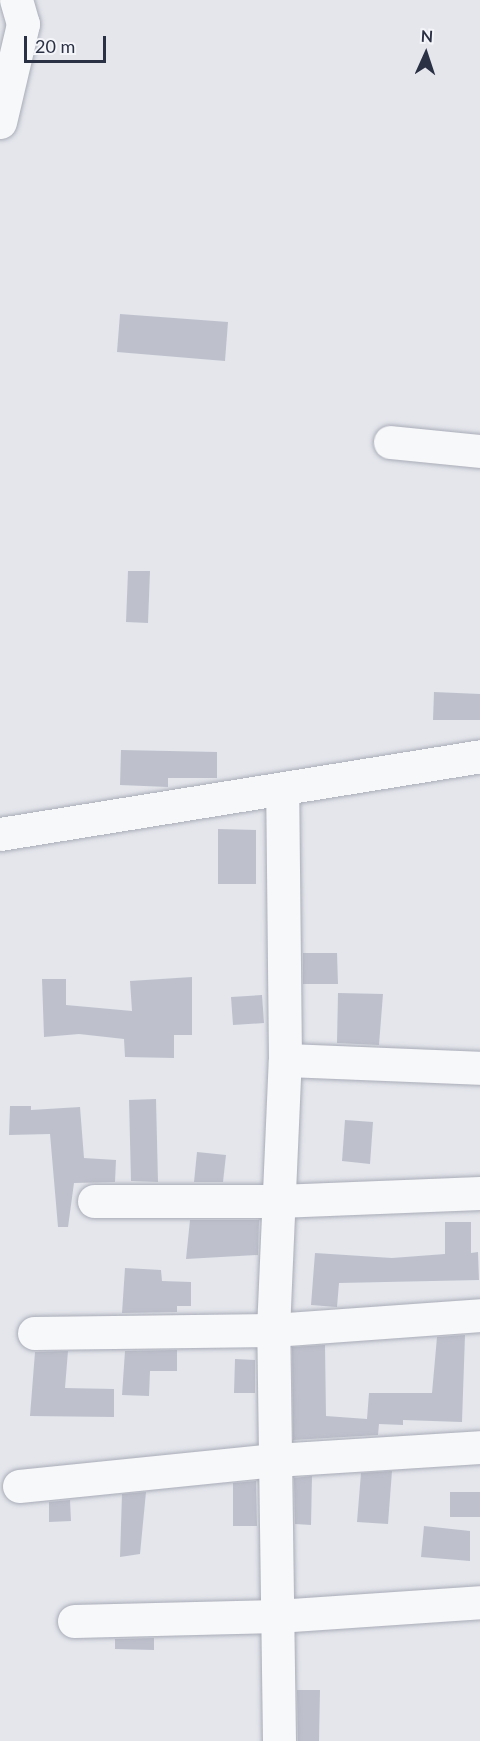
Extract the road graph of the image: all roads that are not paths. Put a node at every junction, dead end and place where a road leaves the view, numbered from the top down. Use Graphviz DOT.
graph roads {
  1 [pos="16,0"];
  2 [pos="0,122"];
  3 [pos="390,442"];
  4 [pos="480,451"];
  5 [pos="480,756"];
  6 [pos="282,791"];
  7 [pos="0,834"];
  8 [pos="285,1060"];
  9 [pos="480,1068"];
  10 [pos="480,1194"];
  11 [pos="94,1201"];
  12 [pos="279,1202"];
  13 [pos="480,1315"];
  14 [pos="273,1330"];
  15 [pos="34,1333"];
  16 [pos="480,1448"];
  17 [pos="275,1460"];
  18 [pos="19,1486"];
  19 [pos="480,1602"];
  20 [pos="277,1616"];
  21 [pos="74,1621"];
  22 [pos="279,1741"];
  1 -- 2 [label="street"];
  3 -- 4 [label="street"];
  5 -- 6 [label="street"];
  6 -- 7 [label="street"];
  6 -- 8 [label="street"];
  8 -- 9 [label="street"];
  8 -- 12 [label="street"];
  10 -- 12 [label="street"];
  11 -- 12 [label="street"];
  12 -- 14 [label="street"];
  13 -- 14 [label="street"];
  14 -- 15 [label="street"];
  14 -- 17 [label="street"];
  16 -- 17 [label="street"];
  17 -- 18 [label="street"];
  17 -- 20 [label="street"];
  19 -- 20 [label="street"];
  20 -- 21 [label="street"];
  20 -- 22 [label="street"];
}
